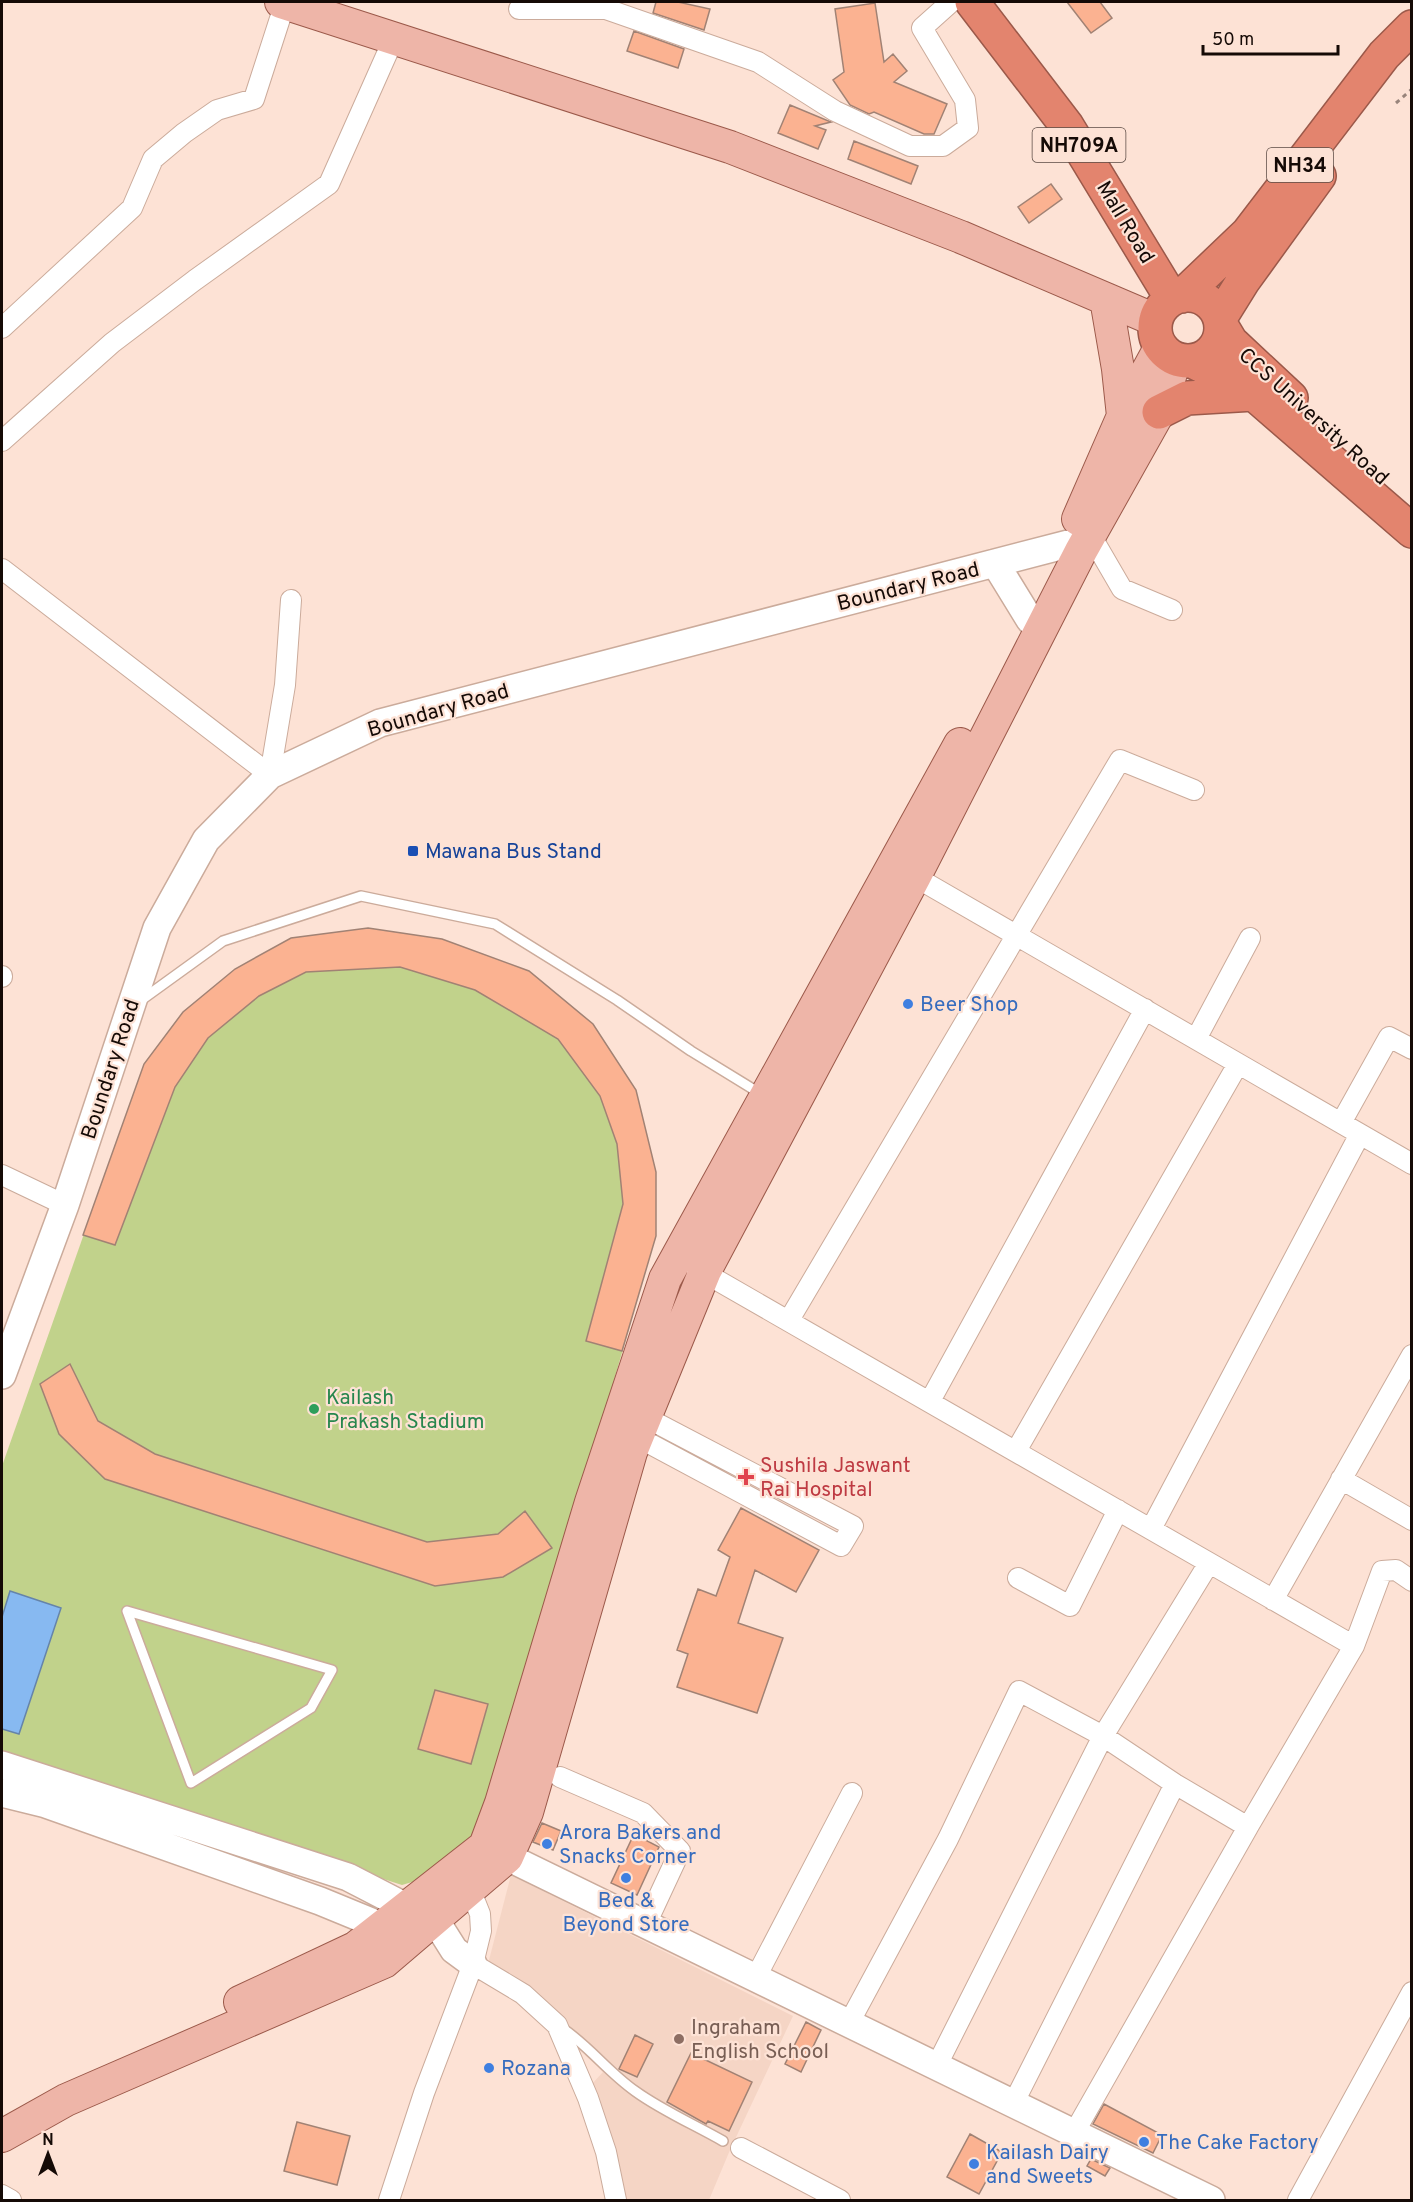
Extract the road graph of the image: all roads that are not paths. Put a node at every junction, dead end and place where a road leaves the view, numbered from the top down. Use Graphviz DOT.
graph roads {
  1 [pos="283,2"];
  2 [pos="951,2"];
  3 [pos="972,2"];
  4 [pos="519,9"];
  5 [pos="1412,27"];
  6 [pos="394,38"];
  7 [pos="1412,56"];
  8 [pos="1106,299"];
  9 [pos="1221,322"];
  10 [pos="2,328"];
  11 [pos="1173,331"];
  12 [pos="1254,394"];
  13 [pos="1159,412"];
  14 [pos="1123,417"];
  15 [pos="2,441"];
  16 [pos="1406,512"];
  17 [pos="1080,543"];
  18 [pos="995,563"];
  19 [pos="2,569"];
  20 [pos="291,600"];
  21 [pos="1172,610"];
  22 [pos="1036,623"];
  23 [pos="270,775"];
  24 [pos="1194,790"];
  25 [pos="903,870"];
  26 [pos="1017,936"];
  27 [pos="1250,938"];
  28 [pos="130,1007"];
  29 [pos="1145,1009"];
  30 [pos="1196,1039"];
  31 [pos="1412,1049"];
  32 [pos="1238,1064"];
  33 [pos="777,1104"];
  34 [pos="1341,1123"];
  35 [pos="1360,1134"];
  36 [pos="1412,1164"];
  37 [pos="2,1175"];
  38 [pos="65,1205"];
  39 [pos="675,1259"];
  40 [pos="705,1271"];
  41 [pos="789,1320"];
  42 [pos="1412,1355"];
  43 [pos="2,1375"];
  44 [pos="930,1401"];
  45 [pos="633,1427"];
  46 [pos="1016,1451"];
  47 [pos="1341,1479"];
  48 [pos="1118,1510"];
  49 [pos="1412,1520"];
  50 [pos="1151,1529"];
  51 [pos="1209,1563"];
  52 [pos="1017,1578"];
  53 [pos="1412,1581"];
  54 [pos="1273,1600"];
  55 [pos="1354,1647"];
  56 [pos="1103,1736"];
  57 [pos="2,1765"];
  58 [pos="560,1777"];
  59 [pos="191,1783"];
  60 [pos="1175,1784"];
  61 [pos="2,1792"];
  62 [pos="852,1793"];
  63 [pos="1248,1827"];
  64 [pos="496,1852"];
  65 [pos="470,1889"];
  66 [pos="408,1923"];
  67 [pos="646,1924"];
  68 [pos="463,1957"];
  69 [pos="756,1977"];
  70 [pos="1412,1992"];
  71 [pos="849,2023"];
  72 [pos="557,2025"];
  73 [pos="937,2065"];
  74 [pos="1013,2104"];
  75 [pos="2,2116"];
  76 [pos="1074,2133"];
  77 [pos="2,2136"];
  78 [pos="732,2144"];
  79 [pos="2,2195"];
  80 [pos="11,2200"];
  81 [pos="389,2200"];
  82 [pos="616,2200"];
  83 [pos="840,2200"];
  84 [pos="1210,2200"];
  85 [pos="1298,2200"];
  1 -- 6 [label="main road"];
  1 -- 10 [label="street"];
  2 -- 4 [label="street"];
  3 -- 11 [label="highway, Mall Road / NH709A"];
  5 -- 11 [label="highway, NH34"];
  6 -- 8 [label="main road"];
  6 -- 15 [label="street"];
  7 -- 9 [label="highway, NH34"];
  8 -- 11 [label="main road"];
  8 -- 14 [label="main road"];
  9 -- 11 [label="highway"];
  9 -- 11 [label="highway, CCS University Road"];
  9 -- 16 [label="highway, CCS University Road"];
  11 -- 12 [label="highway, CCS University Road"];
  11 -- 13 [label="main road"];
  11 -- 14 [label="main road"];
  12 -- 13 [label="highway"];
  12 -- 16 [label="highway, CCS University Road"];
  13 -- 17 [label="main road"];
  14 -- 17 [label="main road"];
  17 -- 18 [label="street, Boundary Road"];
  17 -- 21 [label="street"];
  17 -- 22 [label="main road"];
  18 -- 22 [label="street"];
  18 -- 23 [label="street, Boundary Road"];
  19 -- 23 [label="street"];
  20 -- 23 [label="street"];
  22 -- 25 [label="main road"];
  23 -- 28 [label="street, Boundary Road"];
  24 -- 26 [label="street"];
  25 -- 26 [label="street"];
  25 -- 33 [label="main road"];
  26 -- 29 [label="street"];
  26 -- 41 [label="street"];
  27 -- 30 [label="street"];
  28 -- 33 [label="lane"];
  28 -- 38 [label="street, Boundary Road"];
  29 -- 30 [label="street"];
  29 -- 44 [label="street"];
  30 -- 32 [label="street"];
  31 -- 34 [label="street"];
  32 -- 34 [label="street"];
  32 -- 46 [label="street"];
  33 -- 39 [label="main road"];
  33 -- 40 [label="main road"];
  34 -- 35 [label="street"];
  35 -- 36 [label="street"];
  35 -- 50 [label="street"];
  37 -- 38 [label="street"];
  38 -- 43 [label="street, Boundary Road"];
  39 -- 40 [label="street"];
  39 -- 45 [label="main road"];
  40 -- 41 [label="street"];
  40 -- 45 [label="main road"];
  41 -- 44 [label="street"];
  42 -- 47 [label="street"];
  44 -- 46 [label="street"];
  45 -- 45 [label="street"];
  45 -- 64 [label="main road"];
  46 -- 48 [label="street"];
  47 -- 49 [label="street"];
  47 -- 54 [label="street"];
  48 -- 50 [label="street"];
  48 -- 52 [label="street"];
  50 -- 51 [label="street"];
  51 -- 54 [label="street"];
  51 -- 56 [label="street"];
  53 -- 55 [label="street"];
  54 -- 55 [label="street"];
  55 -- 63 [label="street"];
  56 -- 60 [label="street"];
  56 -- 71 [label="street"];
  56 -- 73 [label="street"];
  57 -- 66 [label="street"];
  58 -- 67 [label="street"];
  59 -- 59 [label="lane"];
  60 -- 63 [label="street"];
  60 -- 74 [label="street"];
  61 -- 66 [label="street"];
  62 -- 69 [label="street"];
  63 -- 76 [label="street"];
  64 -- 65 [label="main road"];
  64 -- 66 [label="main road"];
  64 -- 67 [label="street"];
  65 -- 66 [label="main road"];
  65 -- 68 [label="street"];
  66 -- 68 [label="street"];
  66 -- 75 [label="main road"];
  66 -- 77 [label="main road"];
  67 -- 69 [label="street"];
  68 -- 72 [label="street"];
  68 -- 81 [label="street"];
  69 -- 71 [label="street"];
  70 -- 85 [label="street"];
  71 -- 73 [label="street"];
  72 -- 78 [label="lane"];
  72 -- 82 [label="street"];
  73 -- 74 [label="street"];
  74 -- 76 [label="street"];
  76 -- 84 [label="street"];
  78 -- 83 [label="street"];
  79 -- 80 [label="street"];
}
